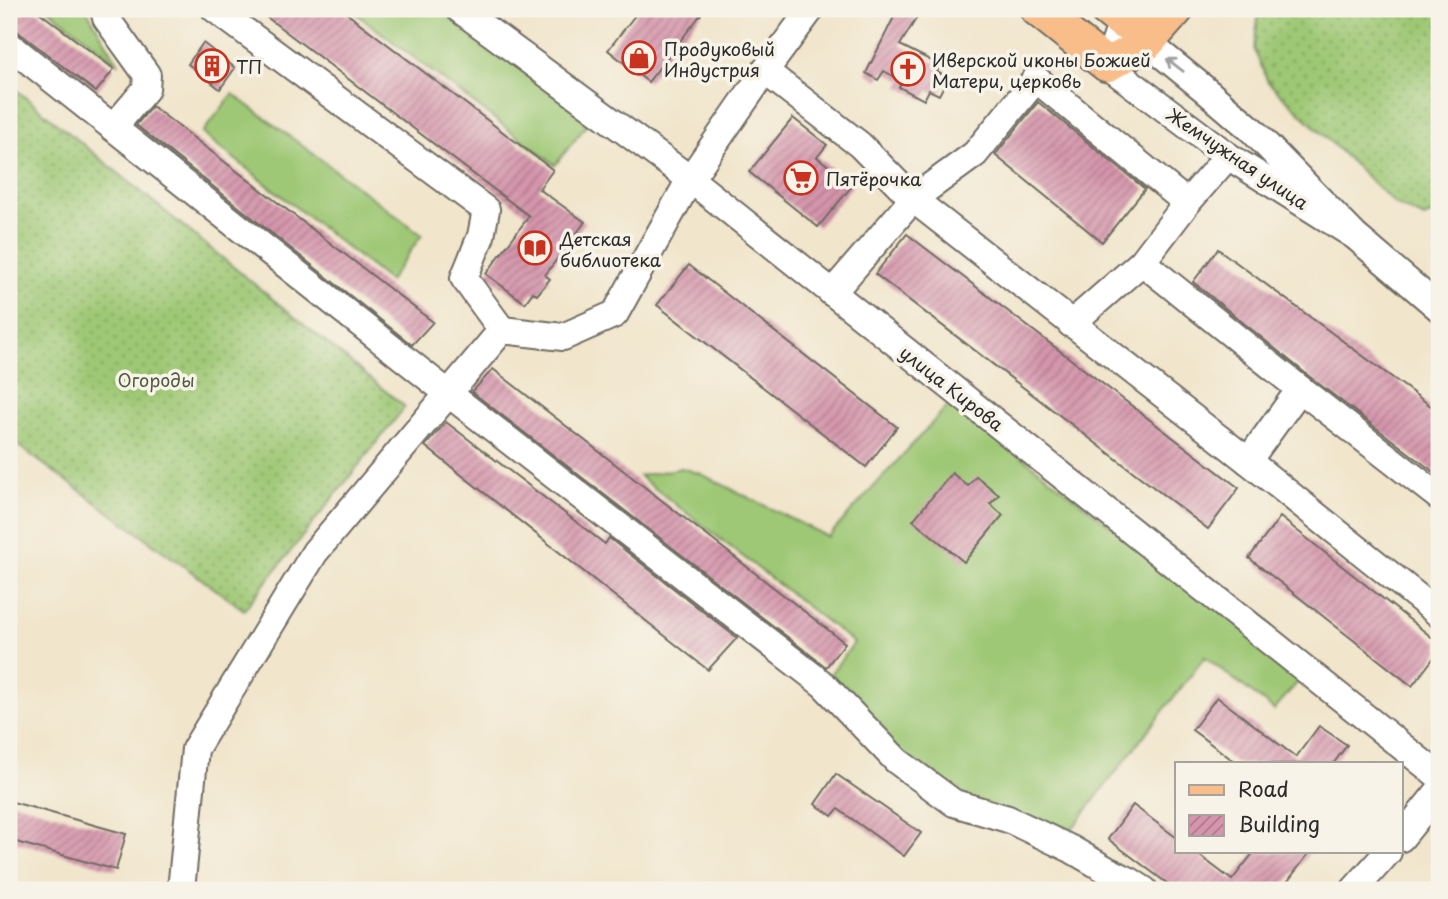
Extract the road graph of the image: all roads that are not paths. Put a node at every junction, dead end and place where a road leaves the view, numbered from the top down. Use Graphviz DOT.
graph roads {
  1 [pos="104,9"];
  2 [pos="215,9"];
  3 [pos="460,9"];
  4 [pos="811,9"];
  5 [pos="1037,9"];
  6 [pos="1177,9"];
  7 [pos="1121,13"];
  8 [pos="1147,43"];
  9 [pos="9,45"];
  10 [pos="1107,65"];
  11 [pos="765,71"];
  12 [pos="113,128"];
  13 [pos="1228,156"];
  14 [pos="690,179"];
  15 [pos="913,199"];
  16 [pos="1187,203"];
  17 [pos="1354,236"];
  18 [pos="1142,262"];
  19 [pos="832,293"];
  20 [pos="1439,307"];
  21 [pos="1071,324"];
  22 [pos="502,330"];
  23 [pos="1300,389"];
  24 [pos="449,394"];
  25 [pos="1248,461"];
  26 [pos="1439,497"];
  27 [pos="1439,614"];
  28 [pos="1439,776"];
  29 [pos="1439,791"];
  30 [pos="1402,837"];
  31 [pos="1387,853"];
  32 [pos="181,890"];
  33 [pos="1144,890"];
  34 [pos="1354,890"];
  1 -- 12 [label="street"];
  2 -- 22 [label="street"];
  3 -- 14 [label="street, улица Кирова"];
  4 -- 11 [label="street"];
  5 -- 10 [label="main road, Жемчужная улица"];
  6 -- 8 [label="main road"];
  7 -- 8 [label="street"];
  7 -- 10 [label="street"];
  8 -- 10 [label="main road"];
  17 -- 8 [label="street, one-way"];
  9 -- 12 [label="street"];
  10 -- 13 [label="street, Жемчужная улица"];
  11 -- 14 [label="street"];
  11 -- 15 [label="street"];
  12 -- 24 [label="street"];
  13 -- 16 [label="street"];
  13 -- 17 [label="street, Жемчужная улица"];
  14 -- 19 [label="street, улица Кирова"];
  14 -- 22 [label="street"];
  15 -- 16 [label="street"];
  15 -- 19 [label="street"];
  15 -- 21 [label="street"];
  16 -- 18 [label="street"];
  17 -- 20 [label="street, Жемчужная улица"];
  18 -- 21 [label="street"];
  18 -- 23 [label="street"];
  19 -- 28 [label="street, улица Кирова"];
  21 -- 25 [label="street"];
  22 -- 24 [label="street"];
  23 -- 25 [label="street"];
  23 -- 26 [label="street"];
  24 -- 32 [label="street"];
  24 -- 33 [label="street"];
  25 -- 27 [label="street"];
  29 -- 30 [label="street"];
  31 -- 34 [label="street"];
}
